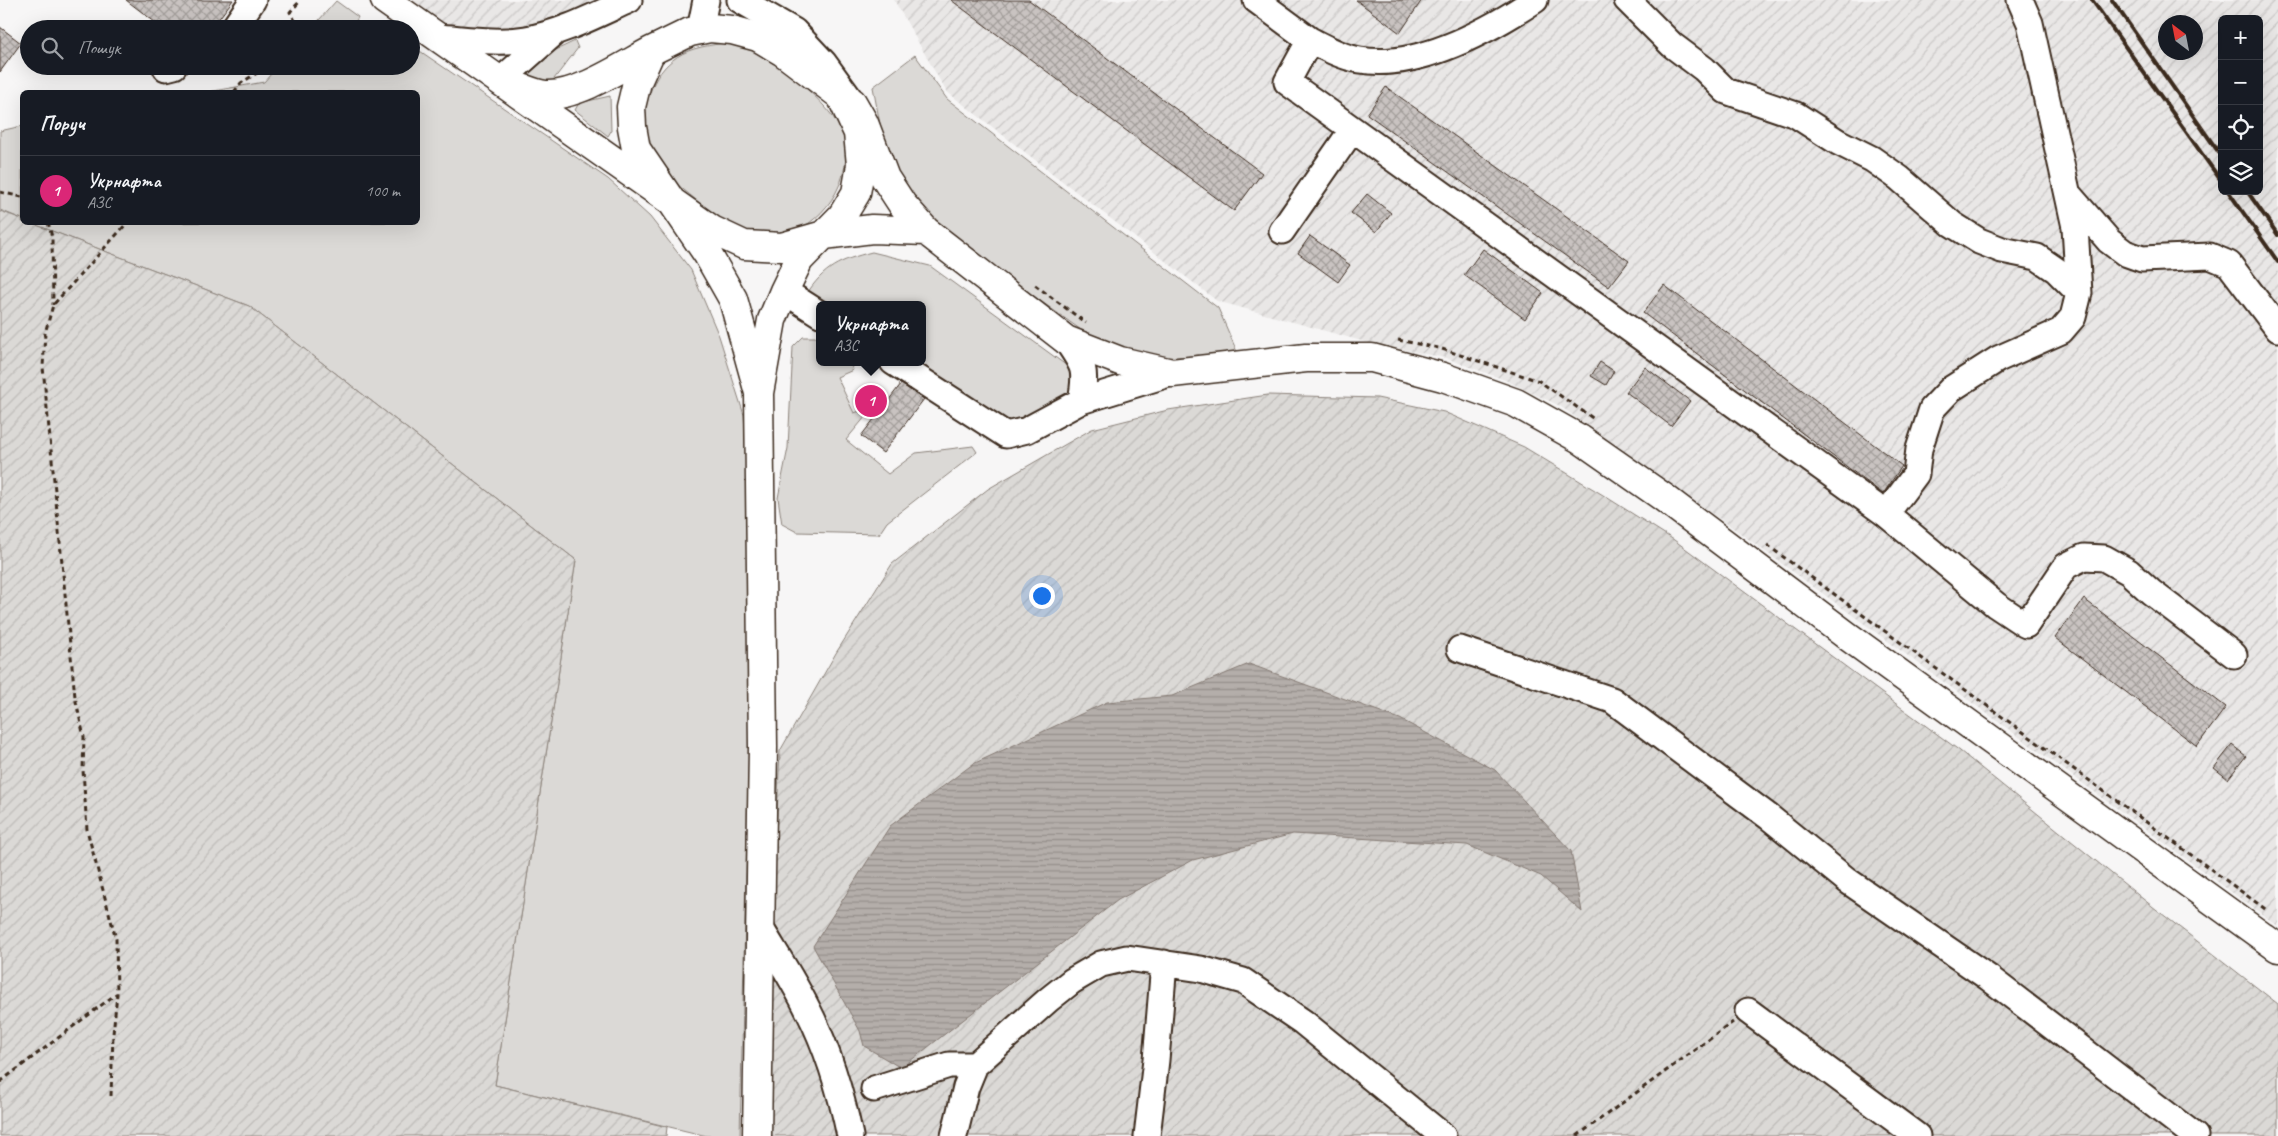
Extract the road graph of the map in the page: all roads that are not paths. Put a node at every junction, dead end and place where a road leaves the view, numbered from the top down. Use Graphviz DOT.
graph roads {
  1 [pos="253,0"];
  2 [pos="385,0"];
  3 [pos="629,0"];
  4 [pos="706,0"];
  5 [pos="740,0"];
  6 [pos="1256,0"];
  7 [pos="1534,0"];
  8 [pos="1626,0"];
  9 [pos="2020,0"];
  10 [pos="239,20"];
  11 [pos="414,20"];
  12 [pos="420,24"];
  13 [pos="700,30"];
  14 [pos="555,33"];
  15 [pos="438,37"];
  16 [pos="1310,40"];
  17 [pos="651,51"];
  18 [pos="500,81"];
  19 [pos="846,99"];
  20 [pos="1352,130"];
  21 [pos="2066,191"];
  22 [pos="673,202"];
  23 [pos="926,231"];
  24 [pos="1282,231"];
  25 [pos="824,236"];
  26 [pos="784,291"];
  27 [pos="2079,293"];
  28 [pos="816,311"];
  29 [pos="2278,329"];
  30 [pos="1066,340"];
  31 [pos="900,366"];
  32 [pos="1172,373"];
  33 [pos="760,393"];
  34 [pos="1081,401"];
  35 [pos="1886,514"];
  36 [pos="1460,648"];
  37 [pos="2234,655"];
  38 [pos="760,927"];
  39 [pos="2278,948"];
  40 [pos="1164,963"];
  41 [pos="1748,1011"];
  42 [pos="975,1065"];
  43 [pos="874,1089"];
  44 [pos="757,1127"];
  45 [pos="850,1136"];
  46 [pos="954,1136"];
  47 [pos="1147,1136"];
  48 [pos="1443,1136"];
  49 [pos="1917,1136"];
  50 [pos="2195,1136"];
  1 -- 10 [label="street"];
  2 -- 11 [label="main road"];
  3 -- 14 [label="street"];
  4 -- 13 [label="street"];
  5 -- 19 [label="street"];
  6 -- 16 [label="street"];
  7 -- 16 [label="street"];
  8 -- 27 [label="street"];
  9 -- 21 [label="street"];
  12 -- 15 [label="main road"];
  13 -- 17 [label="main road"];
  13 -- 19 [label="main road"];
  14 -- 15 [label="street"];
  14 -- 18 [label="street"];
  15 -- 18 [label="main road"];
  16 -- 20 [label="street"];
  17 -- 18 [label="main road"];
  17 -- 22 [label="main road"];
  18 -- 22 [label="main road"];
  19 -- 23 [label="main road"];
  19 -- 25 [label="main road"];
  20 -- 24 [label="street"];
  20 -- 35 [label="street"];
  21 -- 27 [label="street"];
  21 -- 29 [label="street"];
  22 -- 25 [label="main road"];
  22 -- 33 [label="main road"];
  23 -- 25 [label="main road"];
  23 -- 30 [label="main road"];
  25 -- 26 [label="main road"];
  26 -- 28 [label="street"];
  26 -- 33 [label="main road"];
  27 -- 35 [label="street"];
  30 -- 32 [label="main road"];
  30 -- 34 [label="street"];
  31 -- 34 [label="street"];
  32 -- 34 [label="street"];
  32 -- 39 [label="main road"];
  33 -- 38 [label="main road"];
  35 -- 37 [label="street"];
  36 -- 50 [label="street"];
  38 -- 44 [label="main road"];
  38 -- 45 [label="street"];
  40 -- 42 [label="street"];
  40 -- 47 [label="street"];
  40 -- 48 [label="street"];
  41 -- 49 [label="street"];
  42 -- 43 [label="street"];
  42 -- 46 [label="street"];
}
